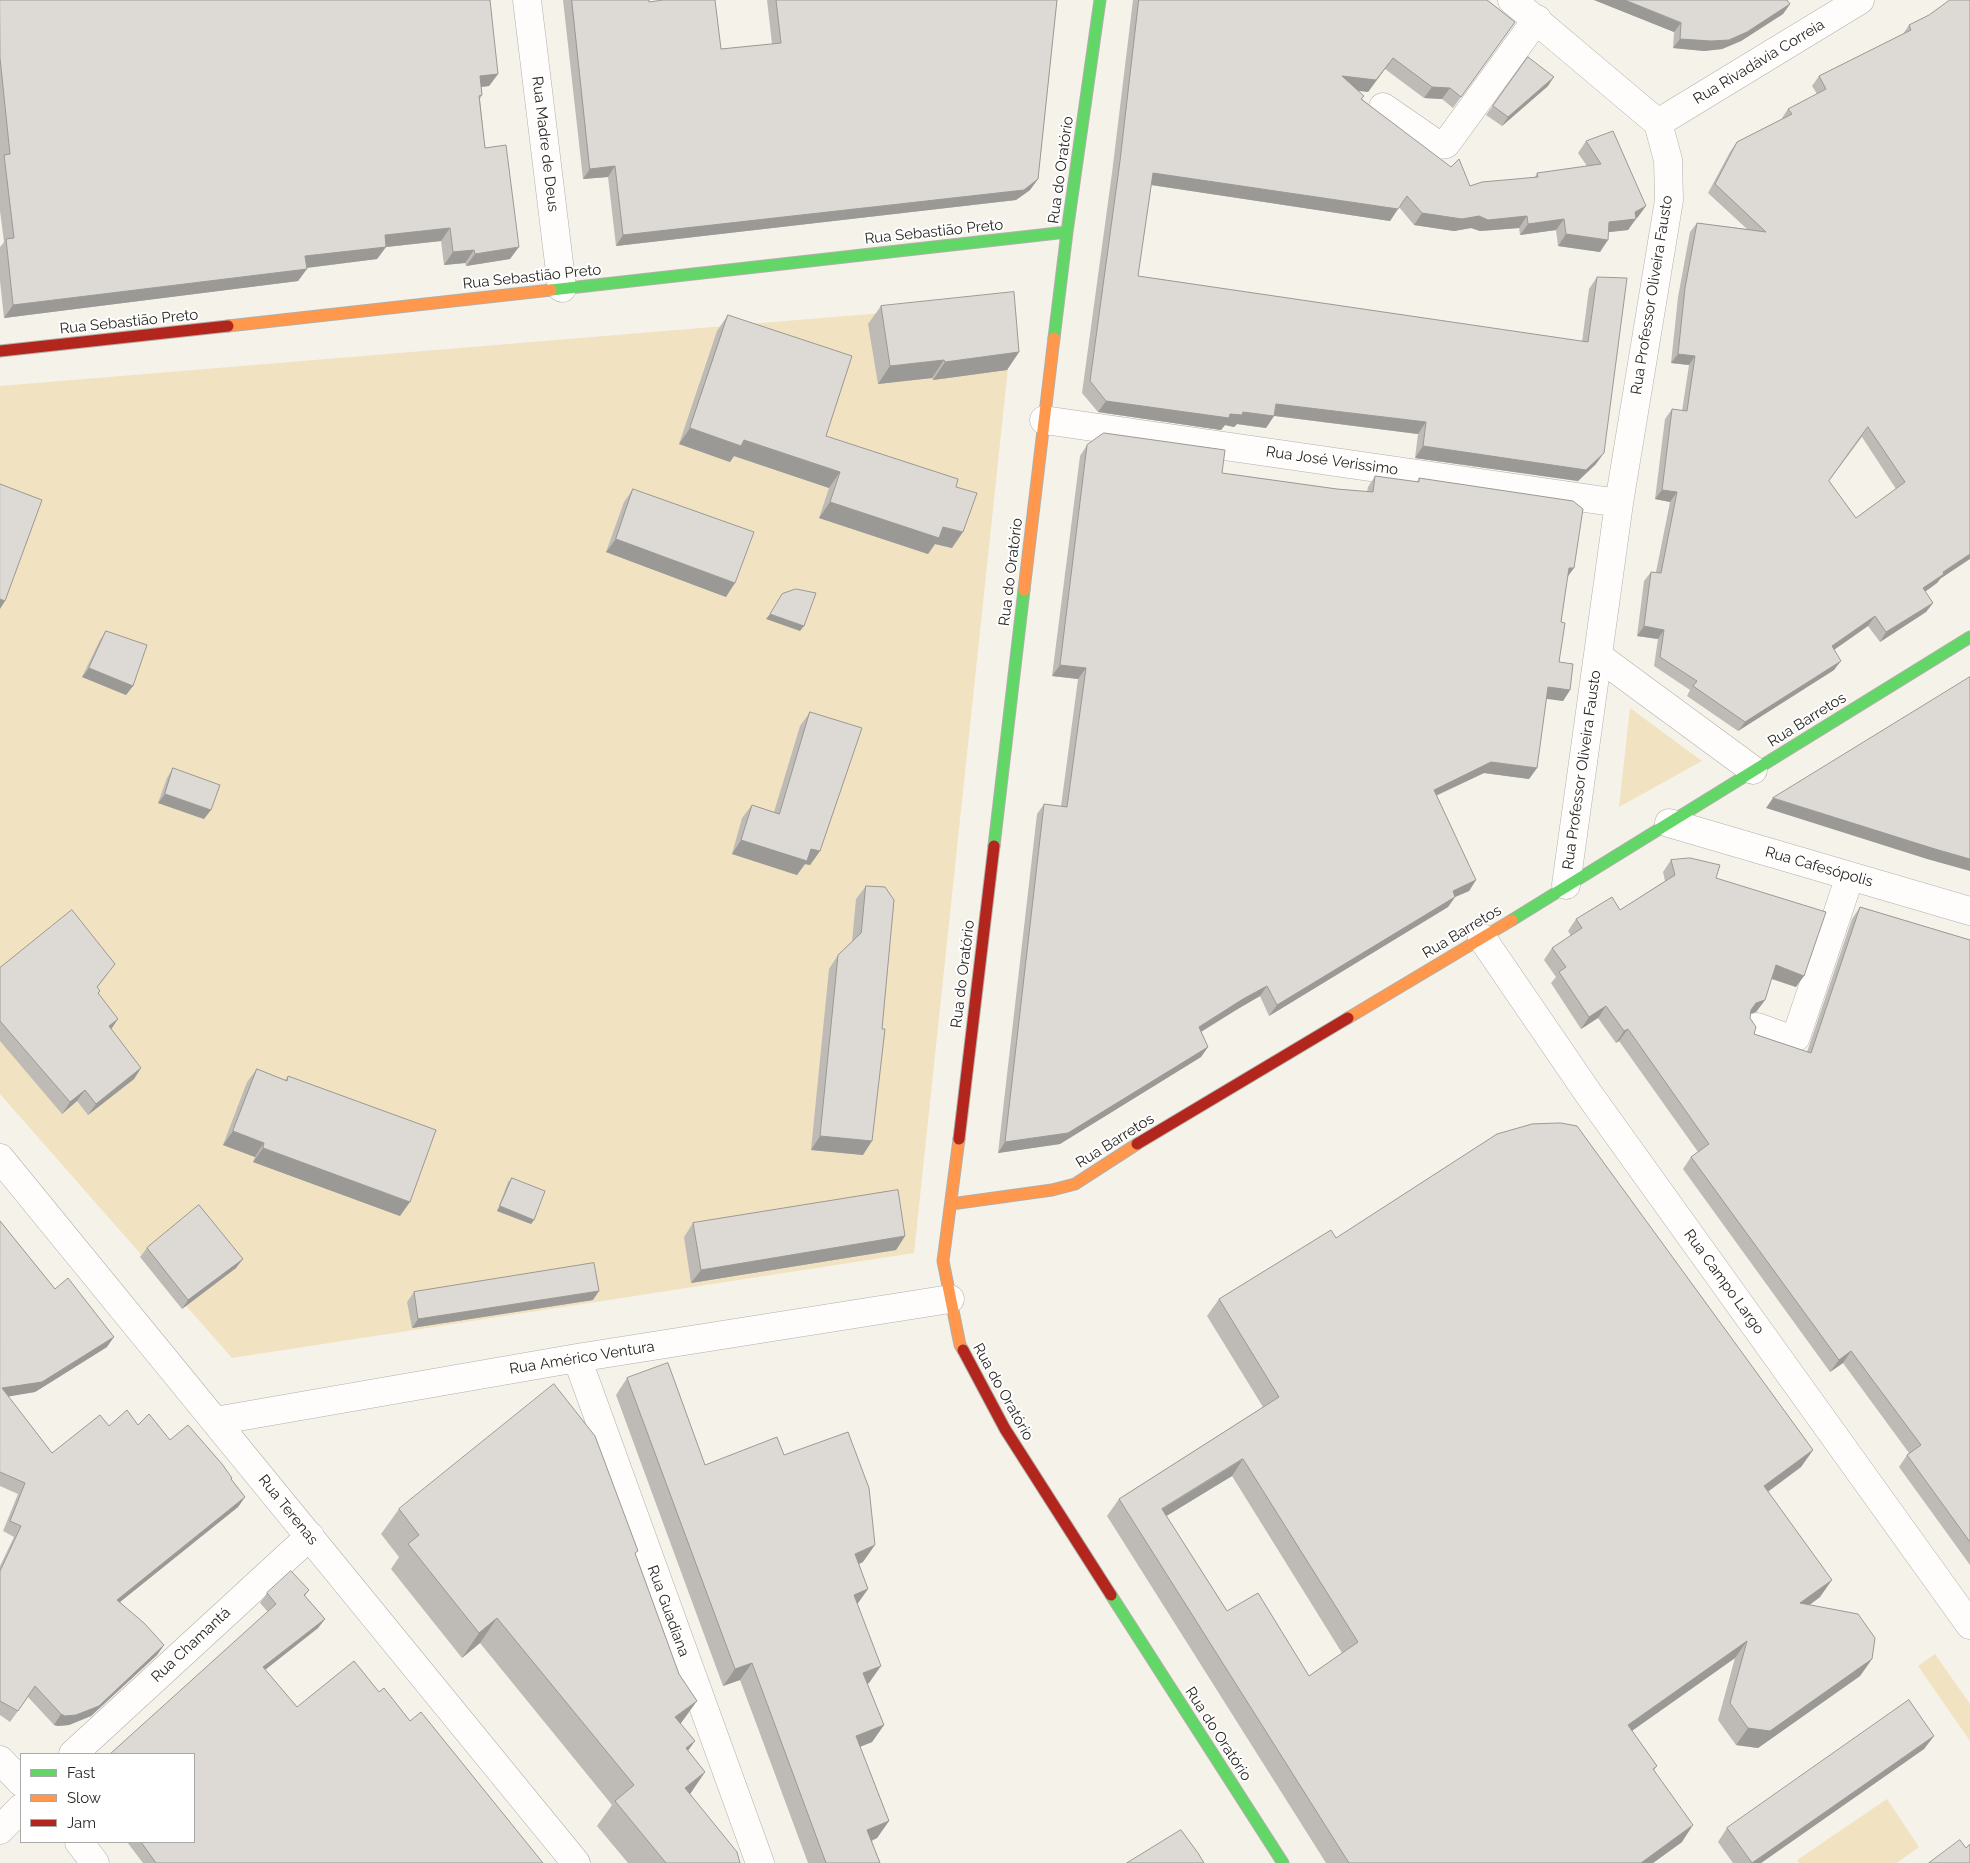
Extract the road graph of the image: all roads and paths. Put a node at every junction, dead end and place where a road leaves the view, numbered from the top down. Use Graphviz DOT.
graph roads {
  1 [pos="527,0"];
  2 [pos="1100,0"];
  3 [pos="1512,0"];
  4 [pos="1860,0"];
  5 [pos="1536,19"];
  6 [pos="1383,107"];
  7 [pos="1658,123"];
  8 [pos="1067,232"];
  9 [pos="562,288"];
  10 [pos="0,351"];
  11 [pos="1044,420"];
  12 [pos="1619,503"];
  13 [pos="1970,637"];
  14 [pos="1598,656"];
  15 [pos="1753,770"];
  16 [pos="1669,823"];
  17 [pos="1850,876"];
  18 [pos="1566,885"];
  19 [pos="1970,911"];
  20 [pos="1482,938"];
  21 [pos="1757,1027"];
  22 [pos="0,1158"];
  23 [pos="951,1204"];
  24 [pos="950,1299"];
  25 [pos="577,1358"];
  26 [pos="215,1421"];
  27 [pos="310,1536"];
  28 [pos="1970,1625"];
  29 [pos="74,1753"];
  30 [pos="0,1760"];
  31 [pos="20,1781"];
  32 [pos="20,1809"];
  33 [pos="0,1830"];
  34 [pos="80,1843"];
  35 [pos="95,1863"];
  36 [pos="576,1863"];
  37 [pos="760,1863"];
  38 [pos="1284,1863"];
  1 -- 9 [label="street, Rua Madre de Deus"];
  2 -- 8 [label="street, Rua do Oratório"];
  3 -- 5 [label="street"];
  4 -- 7 [label="street, Rua Rivadávia Correia"];
  5 -- 6 [label="street"];
  5 -- 7 [label="street"];
  7 -- 12 [label="street, Rua Professor Oliveira Fausto"];
  8 -- 9 [label="street, Rua Sebastião Preto"];
  8 -- 11 [label="street, Rua do Oratório"];
  9 -- 10 [label="street, Rua Sebastião Preto"];
  11 -- 12 [label="street, Rua José Verissimo"];
  11 -- 23 [label="street, Rua do Oratório"];
  12 -- 14 [label="street, Rua Professor Oliveira Fausto"];
  13 -- 15 [label="street, Rua Barretos"];
  14 -- 15 [label="street, Rua Professor Oliveira Fausto"];
  14 -- 18 [label="street, Rua Professor Oliveira Fausto"];
  15 -- 16 [label="street, Rua Barretos"];
  16 -- 17 [label="street, Rua Cafesópolis"];
  16 -- 18 [label="street, Rua Barretos"];
  17 -- 19 [label="street, Rua Cafesópolis"];
  17 -- 21 [label="street"];
  18 -- 20 [label="street, Rua Barretos"];
  20 -- 23 [label="street, Rua Barretos"];
  20 -- 28 [label="street, Rua Campo Largo"];
  22 -- 26 [label="street, Rua Terenas"];
  23 -- 24 [label="street, Rua do Oratório"];
  24 -- 25 [label="street, Rua Américo Ventura"];
  24 -- 38 [label="street, Rua do Oratório"];
  25 -- 26 [label="street, Rua Américo Ventura"];
  25 -- 37 [label="street, Rua Guadiana"];
  26 -- 27 [label="street, Rua Terenas"];
  27 -- 29 [label="street, Rua Chamantá"];
  27 -- 36 [label="street, Rua Terenas"];
  30 -- 31 [label="street"];
  32 -- 33 [label="street"];
  34 -- 35 [label="street"];
}
